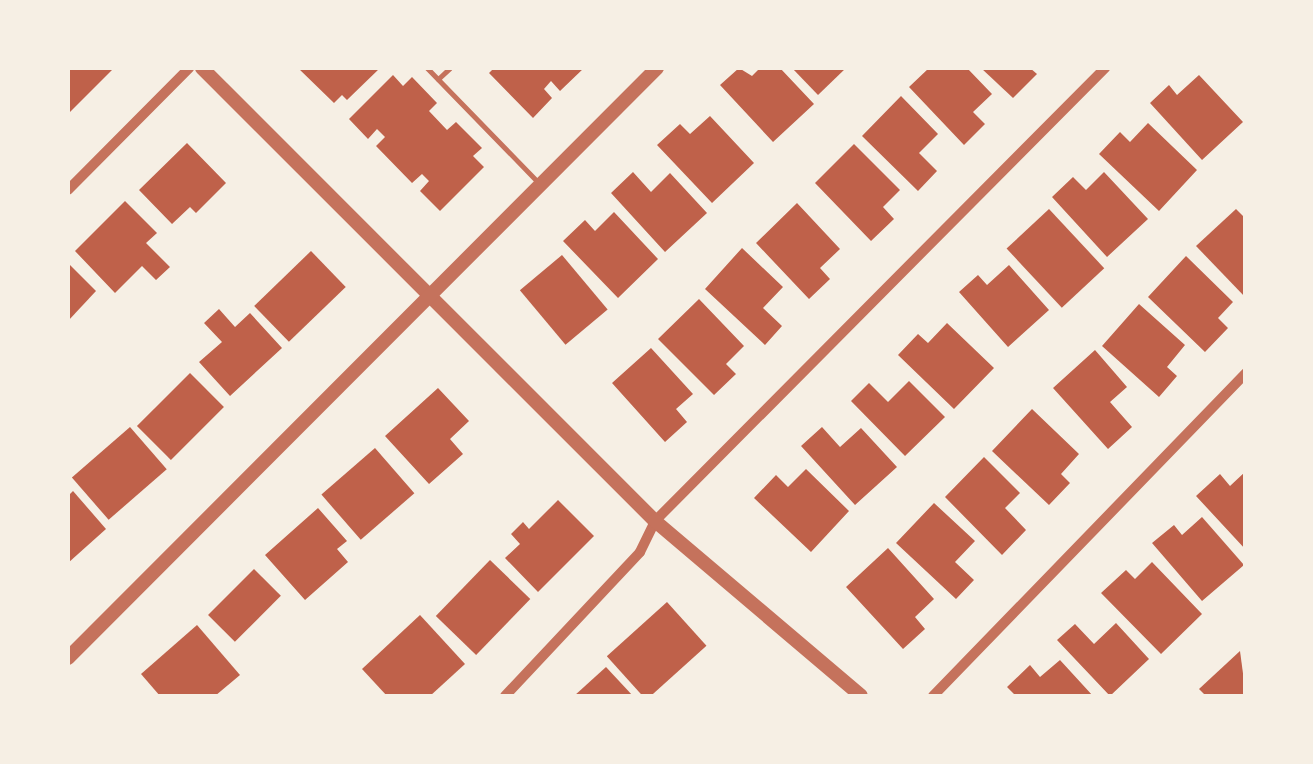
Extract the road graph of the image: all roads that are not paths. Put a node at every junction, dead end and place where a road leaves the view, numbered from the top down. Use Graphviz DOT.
graph roads {
  1 [pos="189,68"];
  2 [pos="202,68"];
  3 [pos="427,68"];
  4 [pos="450,68"];
  5 [pos="657,68"];
  6 [pos="1106,68"];
  7 [pos="438,78"];
  8 [pos="538,184"];
  9 [pos="68,190"];
  10 [pos="426,292"];
  11 [pos="1246,373"];
  12 [pos="655,520"];
  13 [pos="68,658"];
  14 [pos="505,696"];
  15 [pos="861,696"];
  16 [pos="933,696"];
  1 -- 9 [label="street"];
  2 -- 10 [label="street"];
  3 -- 7 [label="lane"];
  4 -- 7 [label="lane"];
  5 -- 8 [label="street"];
  6 -- 12 [label="street"];
  7 -- 8 [label="lane"];
  8 -- 10 [label="street"];
  10 -- 12 [label="street"];
  10 -- 13 [label="street"];
  11 -- 16 [label="street"];
  12 -- 14 [label="street"];
  12 -- 15 [label="street"];
}
